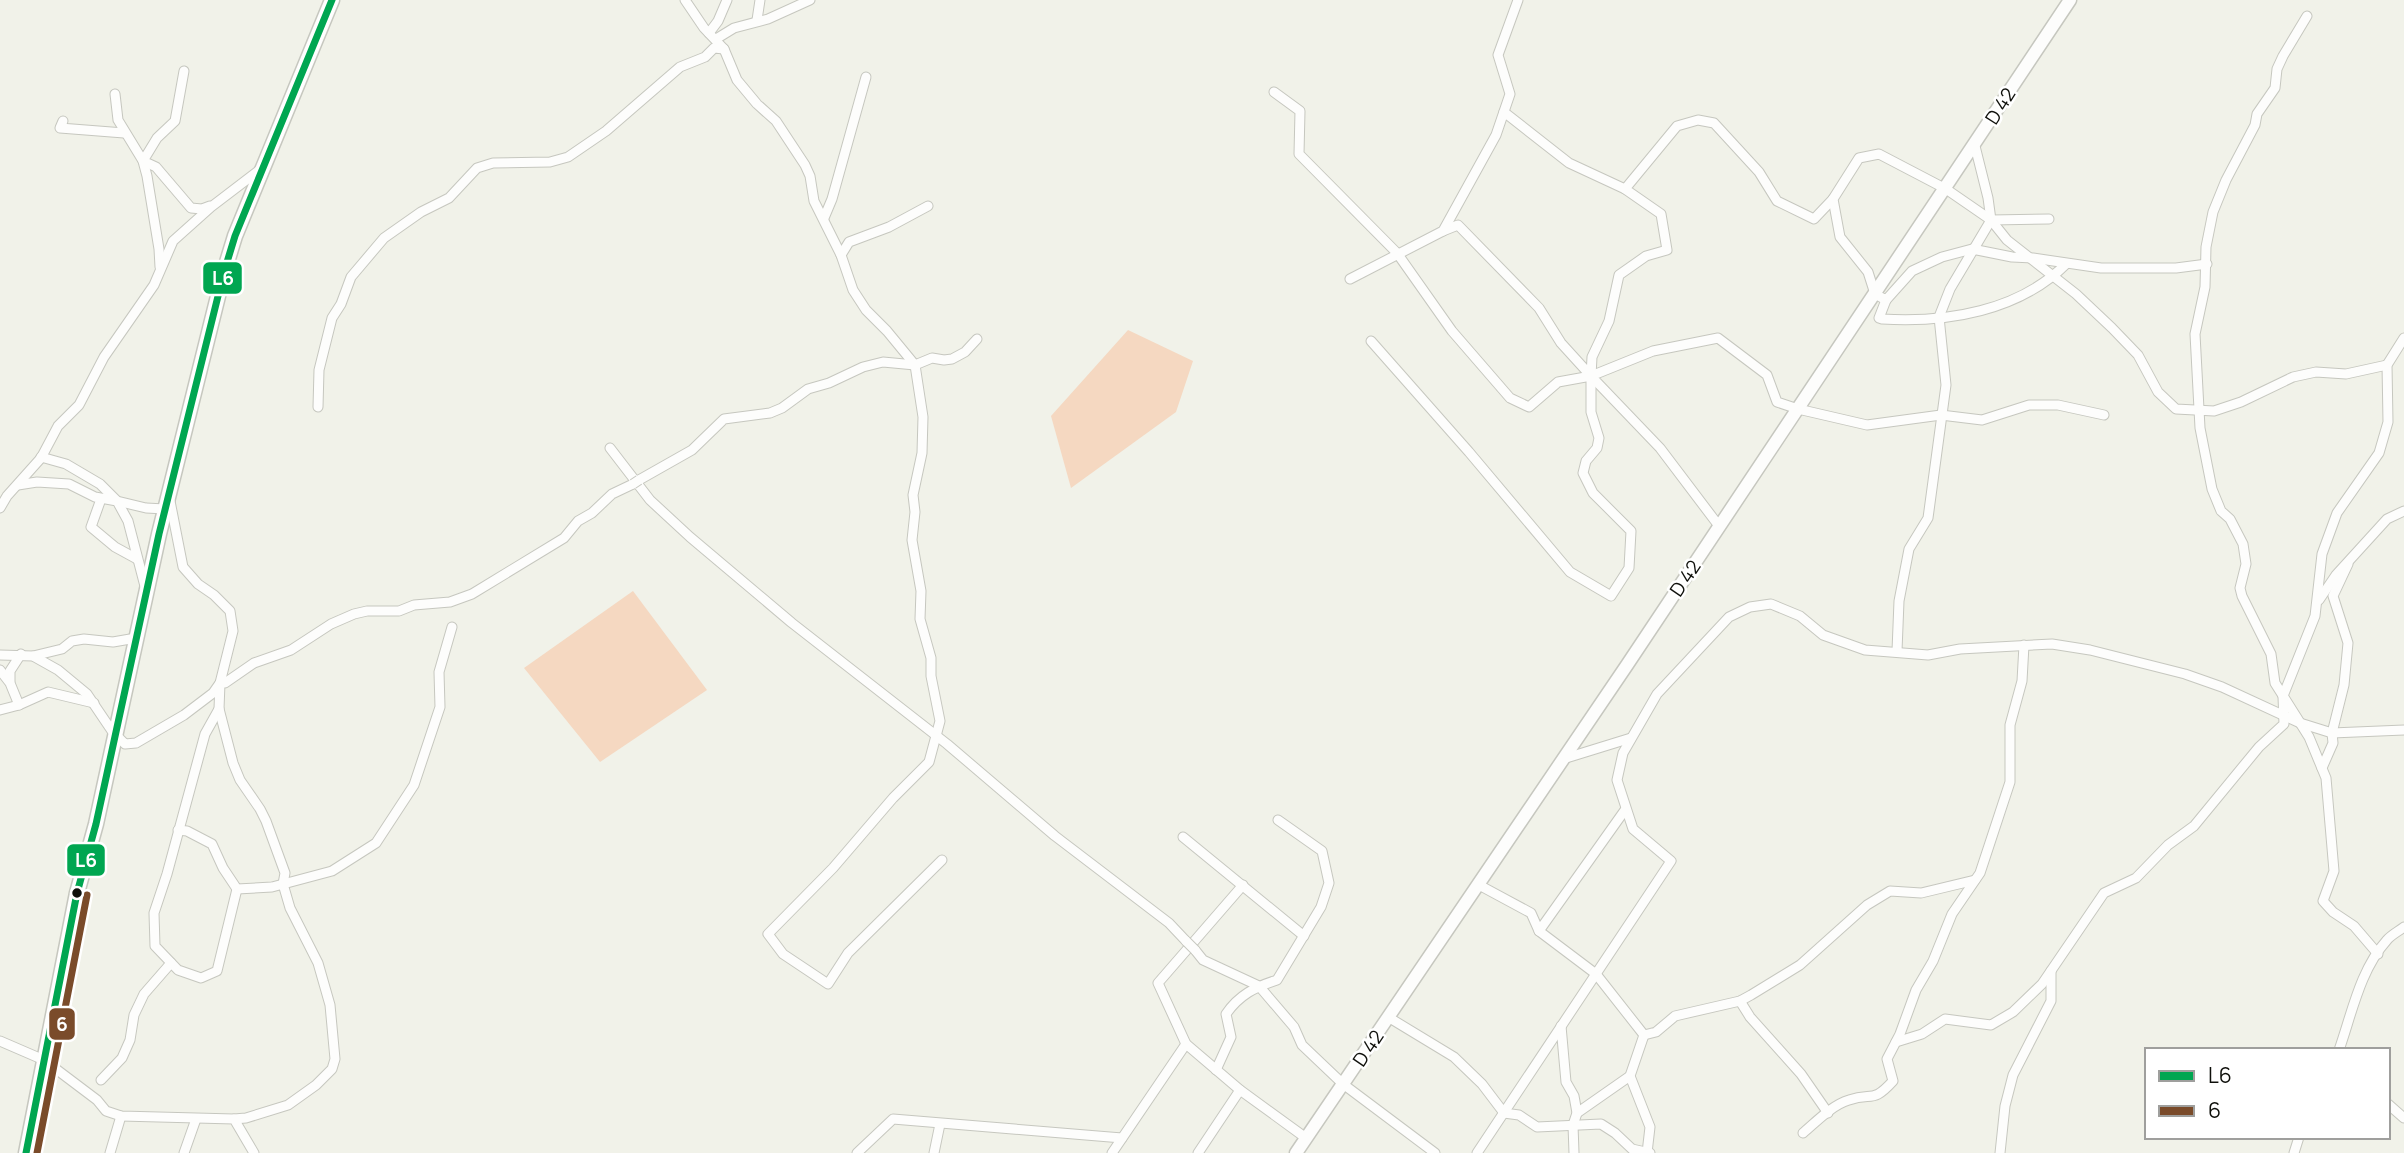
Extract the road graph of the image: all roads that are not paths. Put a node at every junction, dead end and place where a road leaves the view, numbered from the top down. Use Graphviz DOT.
graph roads {
  1 [pos="332,0"];
  2 [pos="685,0"];
  3 [pos="727,0"];
  4 [pos="760,0"];
  5 [pos="810,0"];
  6 [pos="1518,0"];
  7 [pos="2070,0"];
  8 [pos="2307,16"];
  9 [pos="757,20"];
  10 [pos="712,36"];
  11 [pos="724,49"];
  12 [pos="184,71"];
  13 [pos="866,77"];
  14 [pos="1274,92"];
  15 [pos="115,94"];
  16 [pos="1504,112"];
  17 [pos="63,121"];
  18 [pos="124,133"];
  19 [pos="1975,146"];
  20 [pos="143,161"];
  21 [pos="262,168"];
  22 [pos="1625,189"];
  23 [pos="1946,189"];
  24 [pos="1833,199"];
  25 [pos="928,206"];
  26 [pos="211,207"];
  27 [pos="824,218"];
  28 [pos="2049,219"];
  29 [pos="1991,220"];
  30 [pos="1443,231"];
  31 [pos="1972,249"];
  32 [pos="1397,254"];
  33 [pos="841,256"];
  34 [pos="2033,258"];
  35 [pos="2066,264"];
  36 [pos="2207,264"];
  37 [pos="2054,275"];
  38 [pos="159,276"];
  39 [pos="1350,279"];
  40 [pos="1880,297"];
  41 [pos="1940,317"];
  42 [pos="978,340"];
  43 [pos="1371,341"];
  44 [pos="2402,345"];
  45 [pos="915,365"];
  46 [pos="2387,365"];
  47 [pos="1591,376"];
  48 [pos="318,407"];
  49 [pos="1798,409"];
  50 [pos="2198,411"];
  51 [pos="1941,415"];
  52 [pos="2104,415"];
  53 [pos="610,448"];
  54 [pos="41,457"];
  55 [pos="18,485"];
  56 [pos="101,499"];
  57 [pos="117,501"];
  58 [pos="167,503"];
  59 [pos="0,508"];
  60 [pos="2404,510"];
  61 [pos="1719,526"];
  62 [pos="137,559"];
  63 [pos="2348,564"];
  64 [pos="146,592"];
  65 [pos="2318,601"];
  66 [pos="452,627"];
  67 [pos="136,638"];
  68 [pos="2024,645"];
  69 [pos="1897,651"];
  70 [pos="21,654"];
  71 [pos="0,655"];
  72 [pos="33,656"];
  73 [pos="0,670"];
  74 [pos="10,683"];
  75 [pos="220,683"];
  76 [pos="2283,696"];
  77 [pos="94,703"];
  78 [pos="19,705"];
  79 [pos="0,709"];
  80 [pos="219,709"];
  81 [pos="2283,714"];
  82 [pos="2300,723"];
  83 [pos="2404,730"];
  84 [pos="2332,733"];
  85 [pos="116,734"];
  86 [pos="935,735"];
  87 [pos="1632,738"];
  88 [pos="1563,759"];
  89 [pos="2322,768"];
  90 [pos="1625,810"];
  91 [pos="1278,820"];
  92 [pos="178,830"];
  93 [pos="1183,836"];
  94 [pos="942,860"];
  95 [pos="1975,880"];
  96 [pos="283,884"];
  97 [pos="1243,885"];
  98 [pos="1479,885"];
  99 [pos="237,889"];
  100 [pos="2404,927"];
  101 [pos="1539,932"];
  102 [pos="1304,936"];
  103 [pos="2378,954"];
  104 [pos="171,962"];
  105 [pos="2051,971"];
  106 [pos="1596,974"];
  107 [pos="1259,986"];
  108 [pos="1740,1001"];
  109 [pos="1388,1017"];
  110 [pos="1561,1026"];
  111 [pos="1644,1035"];
  112 [pos="0,1041"];
  113 [pos="1896,1042"];
  114 [pos="1186,1044"];
  115 [pos="2340,1048"];
  116 [pos="44,1060"];
  117 [pos="1216,1070"];
  118 [pos="1630,1076"];
  119 [pos="101,1080"];
  120 [pos="1343,1083"];
  121 [pos="1240,1090"];
  122 [pos="2390,1106"];
  123 [pos="1504,1113"];
  124 [pos="1577,1113"];
  125 [pos="1828,1113"];
  126 [pos="121,1116"];
  127 [pos="2404,1118"];
  128 [pos="196,1119"];
  129 [pos="234,1119"];
  130 [pos="940,1124"];
  131 [pos="1573,1125"];
  132 [pos="1803,1133"];
  133 [pos="1306,1138"];
  134 [pos="1122,1139"];
  135 [pos="26,1153"];
  136 [pos="110,1153"];
  137 [pos="184,1153"];
  138 [pos="254,1153"];
  139 [pos="857,1153"];
  140 [pos="934,1153"];
  141 [pos="1112,1153"];
  142 [pos="1198,1153"];
  143 [pos="1296,1153"];
  144 [pos="1435,1153"];
  145 [pos="1477,1153"];
  146 [pos="1574,1153"];
  147 [pos="1649,1153"];
  148 [pos="2000,1153"];
  1 -- 21 [label="main road"];
  2 -- 10 [label="street"];
  3 -- 10 [label="street"];
  4 -- 9 [label="street"];
  5 -- 9 [label="street"];
  6 -- 16 [label="street"];
  7 -- 19 [label="street, D 42 / D 42"];
  8 -- 36 [label="street"];
  9 -- 10 [label="street"];
  10 -- 11 [label="street"];
  11 -- 27 [label="street"];
  11 -- 48 [label="street"];
  12 -- 20 [label="street"];
  13 -- 27 [label="street"];
  14 -- 32 [label="street"];
  15 -- 18 [label="street"];
  16 -- 22 [label="street"];
  16 -- 30 [label="street"];
  17 -- 18 [label="street"];
  18 -- 20 [label="street"];
  19 -- 23 [label="street, D 42 / D 42"];
  19 -- 29 [label="street"];
  20 -- 26 [label="street"];
  20 -- 38 [label="street"];
  21 -- 26 [label="street"];
  21 -- 58 [label="main road"];
  22 -- 24 [label="street"];
  22 -- 47 [label="street"];
  23 -- 24 [label="street"];
  23 -- 29 [label="street"];
  23 -- 40 [label="street, D 42 / D 42"];
  24 -- 40 [label="street"];
  25 -- 33 [label="street"];
  26 -- 38 [label="street"];
  27 -- 33 [label="street"];
  28 -- 29 [label="street"];
  29 -- 31 [label="street"];
  29 -- 34 [label="street"];
  30 -- 32 [label="street"];
  30 -- 47 [label="street"];
  31 -- 34 [label="street"];
  31 -- 40 [label="street"];
  31 -- 41 [label="street"];
  32 -- 39 [label="street"];
  32 -- 47 [label="street"];
  33 -- 45 [label="street"];
  34 -- 35 [label="street"];
  34 -- 37 [label="street"];
  35 -- 36 [label="street"];
  35 -- 37 [label="street"];
  36 -- 50 [label="street"];
  37 -- 41 [label="street"];
  37 -- 50 [label="street"];
  38 -- 54 [label="street"];
  40 -- 41 [label="street"];
  40 -- 49 [label="street, D 42 / D 42"];
  41 -- 51 [label="street"];
  42 -- 45 [label="street"];
  43 -- 47 [label="street"];
  44 -- 46 [label="street"];
  45 -- 75 [label="street"];
  45 -- 86 [label="street"];
  46 -- 50 [label="street"];
  46 -- 65 [label="street"];
  47 -- 49 [label="street"];
  47 -- 61 [label="street"];
  49 -- 51 [label="street"];
  49 -- 61 [label="street, D 42 / D 42"];
  50 -- 76 [label="street"];
  51 -- 52 [label="street"];
  51 -- 69 [label="street"];
  53 -- 86 [label="street"];
  54 -- 55 [label="street"];
  54 -- 57 [label="street"];
  55 -- 56 [label="street"];
  55 -- 59 [label="street"];
  56 -- 57 [label="street"];
  56 -- 62 [label="street"];
  57 -- 58 [label="street"];
  57 -- 62 [label="street"];
  58 -- 64 [label="main road"];
  58 -- 75 [label="street"];
  60 -- 63 [label="street"];
  61 -- 88 [label="street, D 42 / D 42"];
  62 -- 64 [label="street"];
  63 -- 65 [label="street"];
  63 -- 84 [label="street"];
  64 -- 67 [label="main road"];
  65 -- 76 [label="street"];
  66 -- 96 [label="street"];
  67 -- 72 [label="street"];
  67 -- 85 [label="main road"];
  68 -- 69 [label="street"];
  68 -- 81 [label="street"];
  68 -- 95 [label="street"];
  69 -- 87 [label="street"];
  70 -- 71 [label="street"];
  70 -- 72 [label="street"];
  70 -- 74 [label="street"];
  72 -- 77 [label="street"];
  73 -- 74 [label="street"];
  74 -- 78 [label="street"];
  75 -- 80 [label="street"];
  75 -- 85 [label="street"];
  76 -- 81 [label="street"];
  76 -- 82 [label="street"];
  77 -- 78 [label="street"];
  77 -- 85 [label="street"];
  78 -- 79 [label="street"];
  80 -- 92 [label="street"];
  80 -- 96 [label="street"];
  81 -- 82 [label="street"];
  81 -- 105 [label="street"];
  82 -- 84 [label="street"];
  82 -- 89 [label="street"];
  83 -- 84 [label="street"];
  84 -- 89 [label="street"];
  85 -- 116 [label="main road"];
  86 -- 94 [label="street"];
  86 -- 107 [label="street, bridge"];
  87 -- 88 [label="street"];
  87 -- 90 [label="street"];
  88 -- 98 [label="street, D 42 / D 42"];
  89 -- 103 [label="street"];
  90 -- 101 [label="street"];
  90 -- 106 [label="street"];
  91 -- 102 [label="street"];
  92 -- 99 [label="street"];
  92 -- 104 [label="street"];
  93 -- 97 [label="street"];
  95 -- 108 [label="street"];
  95 -- 113 [label="street"];
  96 -- 99 [label="street"];
  96 -- 129 [label="street"];
  97 -- 102 [label="street"];
  97 -- 114 [label="street"];
  98 -- 101 [label="street"];
  98 -- 109 [label="street, D 42 / D 42"];
  99 -- 104 [label="street"];
  100 -- 103 [label="street"];
  101 -- 106 [label="street"];
  102 -- 107 [label="street"];
  103 -- 115 [label="street"];
  104 -- 119 [label="street"];
  105 -- 113 [label="street"];
  105 -- 148 [label="street"];
  106 -- 110 [label="street"];
  106 -- 111 [label="street"];
  107 -- 117 [label="street"];
  107 -- 120 [label="street"];
  108 -- 111 [label="street"];
  108 -- 125 [label="street"];
  109 -- 120 [label="street, D 42 / D 42"];
  109 -- 123 [label="street"];
  110 -- 123 [label="street"];
  110 -- 124 [label="street"];
  111 -- 118 [label="street"];
  112 -- 116 [label="street"];
  113 -- 125 [label="street"];
  114 -- 117 [label="street"];
  114 -- 134 [label="street"];
  116 -- 126 [label="street"];
  116 -- 135 [label="main road"];
  117 -- 121 [label="street"];
  118 -- 124 [label="street"];
  118 -- 147 [label="street"];
  120 -- 133 [label="street, D 42 / D 42"];
  120 -- 144 [label="street"];
  121 -- 133 [label="street"];
  121 -- 142 [label="street"];
  122 -- 127 [label="street"];
  123 -- 131 [label="street"];
  123 -- 145 [label="street"];
  124 -- 131 [label="street"];
  125 -- 132 [label="street"];
  126 -- 128 [label="street"];
  126 -- 136 [label="street"];
  128 -- 129 [label="street"];
  128 -- 137 [label="street"];
  129 -- 138 [label="street"];
  130 -- 134 [label="street"];
  130 -- 139 [label="street"];
  130 -- 140 [label="street"];
  131 -- 146 [label="street"];
  131 -- 147 [label="street"];
  133 -- 143 [label="street, D 42 / D 42"];
  134 -- 141 [label="street"];
}
